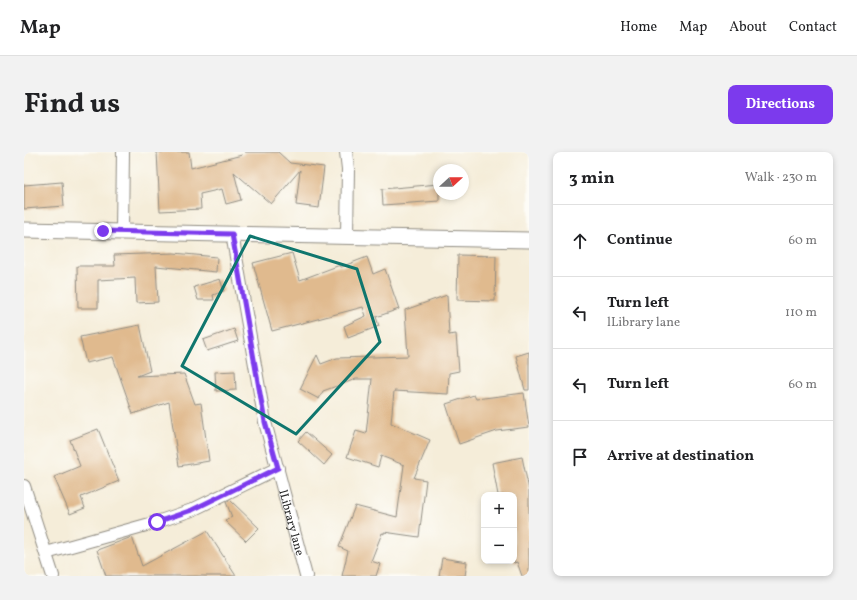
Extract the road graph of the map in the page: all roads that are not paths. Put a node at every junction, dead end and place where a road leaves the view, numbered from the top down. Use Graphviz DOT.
graph roads {
  1 [pos="123,152"];
  2 [pos="346,152"];
  3 [pos="24,230"];
  4 [pos="122,231"];
  5 [pos="232,234"];
  6 [pos="347,236"];
  7 [pos="529,240"];
  8 [pos="278,468"];
  9 [pos="24,486"];
  10 [pos="46,553"];
  11 [pos="53,576"];
  12 [pos="306,576"];
  1 -- 4 [label="street"];
  2 -- 6 [label="street"];
  3 -- 4 [label="street"];
  4 -- 5 [label="street"];
  5 -- 6 [label="street"];
  5 -- 8 [label="street, lLibrary lane"];
  6 -- 7 [label="street"];
  8 -- 10 [label="street"];
  8 -- 12 [label="street, lLibrary lane"];
  9 -- 10 [label="street"];
  10 -- 11 [label="street"];
}
